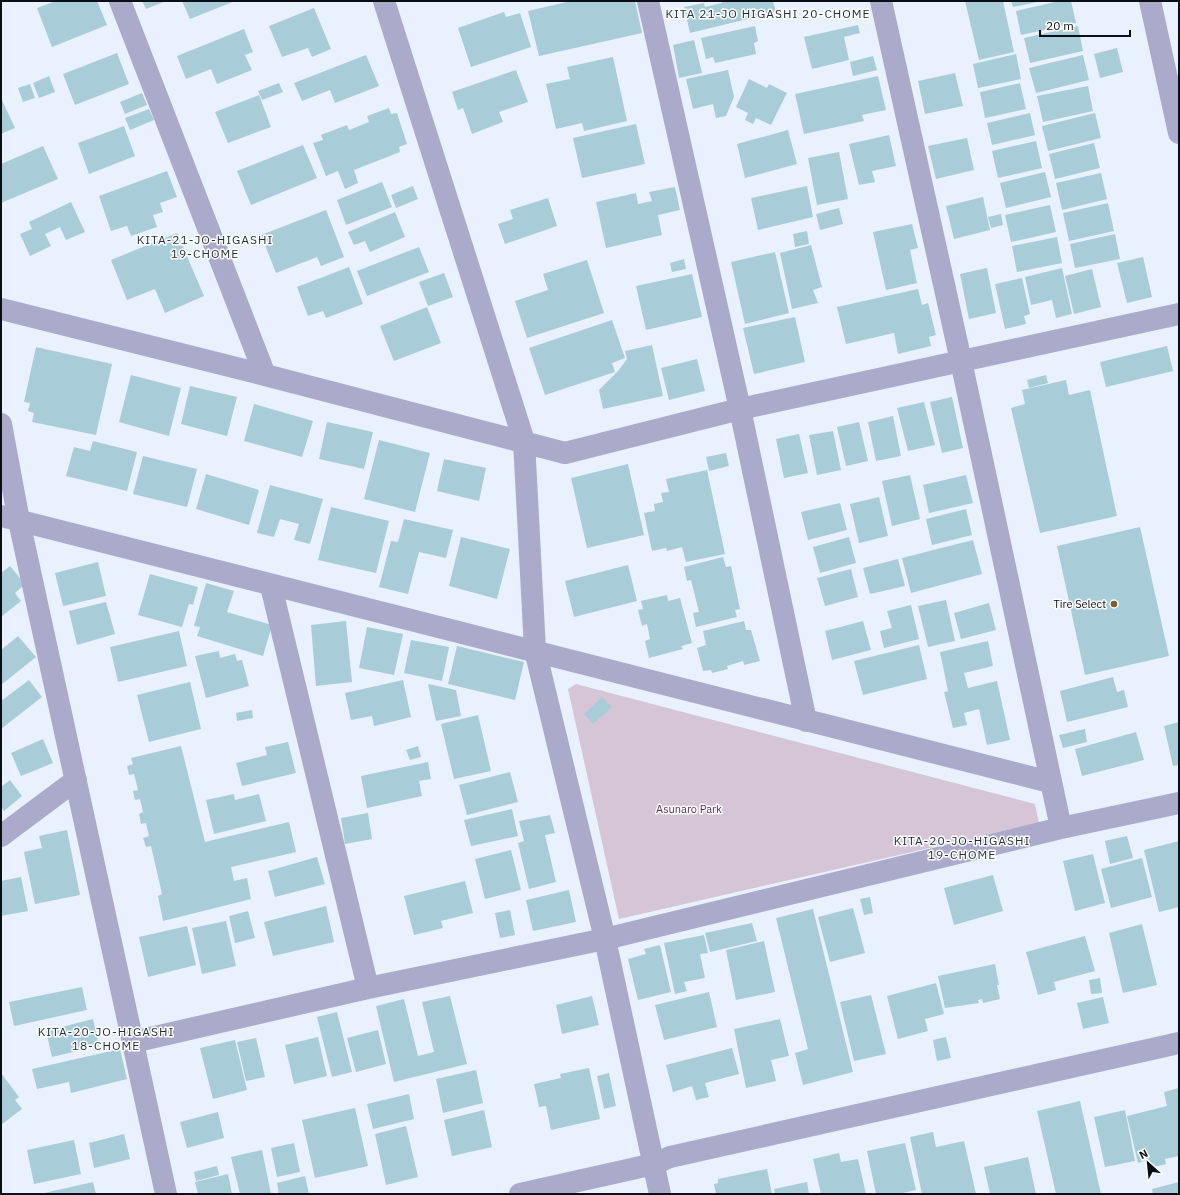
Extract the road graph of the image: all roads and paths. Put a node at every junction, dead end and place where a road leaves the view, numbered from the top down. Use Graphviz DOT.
graph roads {
  1 [pos="120,1"];
  2 [pos="384,1"];
  3 [pos="648,1"];
  4 [pos="881,1"];
  5 [pos="1150,1"];
  6 [pos="1179,133"];
  7 [pos="1,310"];
  8 [pos="1179,314"];
  9 [pos="961,361"];
  10 [pos="265,375"];
  11 [pos="740,409"];
  12 [pos="1,424"];
  13 [pos="524,441"];
  14 [pos="10,518"];
  15 [pos="1,535"];
  16 [pos="271,586"];
  17 [pos="535,650"];
  18 [pos="806,721"];
  19 [pos="76,780"];
  20 [pos="1050,782"];
  21 [pos="1179,803"];
  22 [pos="1061,828"];
  23 [pos="1,836"];
  24 [pos="605,939"];
  25 [pos="368,988"];
  26 [pos="133,1042"];
  27 [pos="1179,1043"];
  28 [pos="654,1164"];
  29 [pos="166,1194"];
  30 [pos="520,1194"];
  31 [pos="660,1194"];
  1 -- 10 [label="street"];
  2 -- 13 [label="street"];
  3 -- 11 [label="street"];
  4 -- 9 [label="street"];
  5 -- 6 [label="street"];
  7 -- 10 [label="street"];
  8 -- 9 [label="street"];
  9 -- 11 [label="street"];
  9 -- 20 [label="street"];
  10 -- 13 [label="street"];
  11 -- 13 [label="street"];
  11 -- 18 [label="street"];
  12 -- 14 [label="street"];
  13 -- 17 [label="street"];
  14 -- 15 [label="street"];
  14 -- 16 [label="street"];
  14 -- 19 [label="street"];
  16 -- 17 [label="street"];
  16 -- 25 [label="street"];
  17 -- 18 [label="street"];
  17 -- 24 [label="street"];
  18 -- 20 [label="street"];
  19 -- 23 [label="street"];
  19 -- 26 [label="street"];
  20 -- 22 [label="street"];
  21 -- 22 [label="street"];
  22 -- 24 [label="street"];
  24 -- 25 [label="street"];
  24 -- 28 [label="street"];
  25 -- 26 [label="street"];
  26 -- 29 [label="street"];
  27 -- 28 [label="street"];
  28 -- 30 [label="street"];
  28 -- 31 [label="street"];
}
